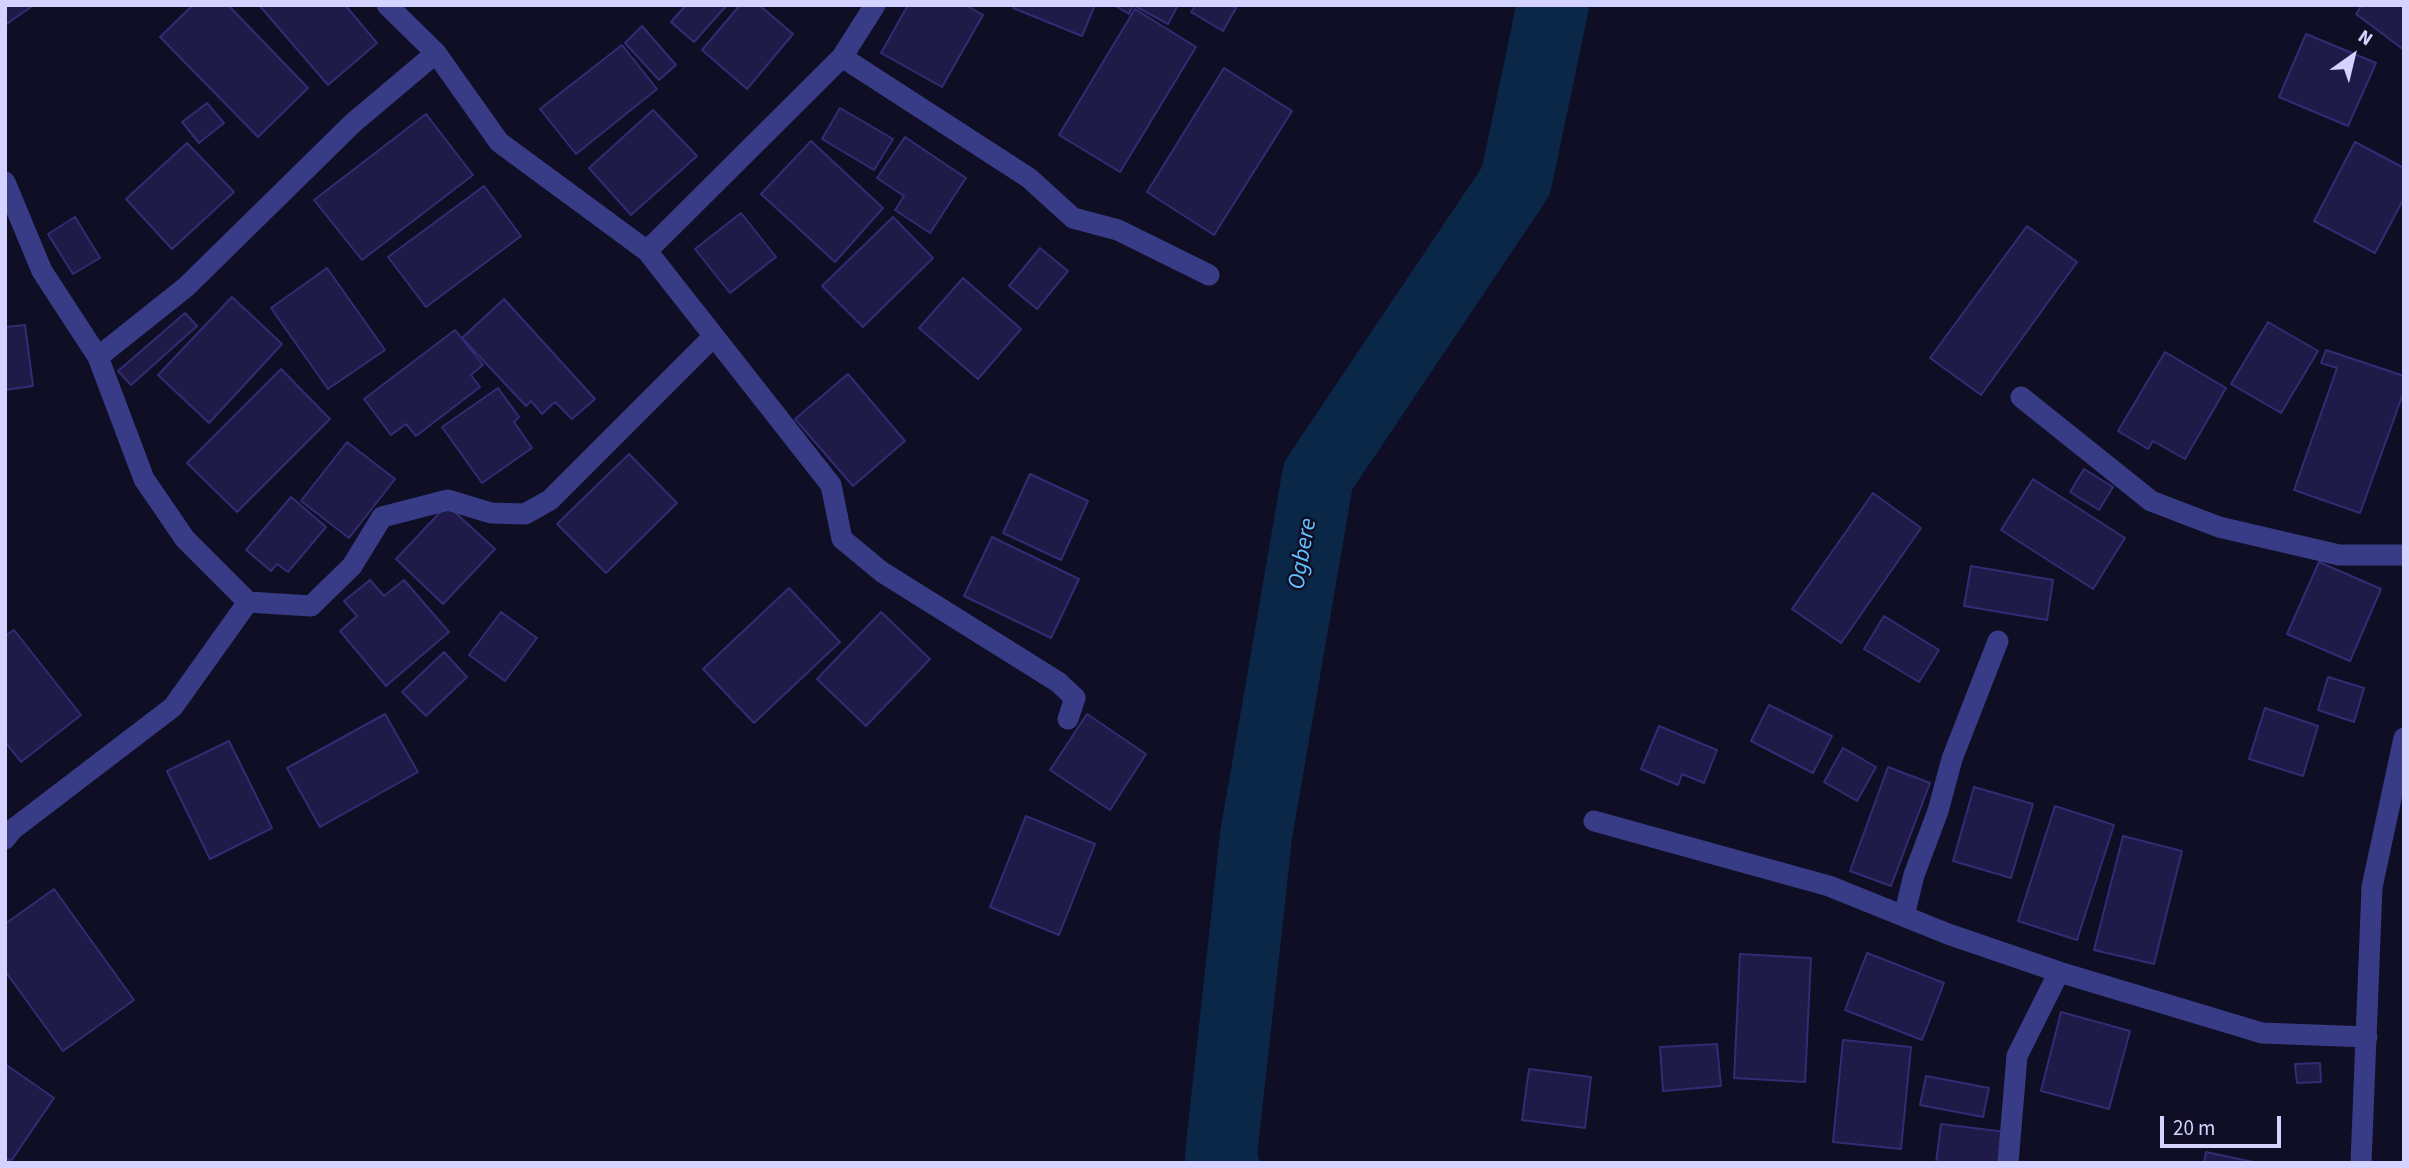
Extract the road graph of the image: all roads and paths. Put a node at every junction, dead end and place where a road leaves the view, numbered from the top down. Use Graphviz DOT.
graph roads {
  1 [pos="387,5"];
  2 [pos="875,5"];
  3 [pos="436,53"];
  4 [pos="842,57"];
  5 [pos="5,182"];
  6 [pos="647,251"];
  7 [pos="1209,275"];
  8 [pos="712,338"];
  9 [pos="98,357"];
  10 [pos="2021,397"];
  11 [pos="2404,555"];
  12 [pos="248,602"];
  13 [pos="1998,641"];
  14 [pos="1068,719"];
  15 [pos="2404,738"];
  16 [pos="1594,821"];
  17 [pos="5,839"];
  18 [pos="1904,916"];
  19 [pos="2059,972"];
  20 [pos="2367,1037"];
  21 [pos="2008,1163"];
  22 [pos="2361,1163"];
  1 -- 3 [label="street"];
  2 -- 4 [label="street"];
  3 -- 6 [label="street"];
  3 -- 9 [label="street"];
  4 -- 6 [label="street"];
  4 -- 7 [label="street"];
  5 -- 9 [label="street"];
  6 -- 8 [label="street"];
  8 -- 12 [label="street"];
  8 -- 14 [label="street"];
  9 -- 12 [label="street"];
  10 -- 11 [label="street"];
  12 -- 17 [label="street"];
  13 -- 18 [label="street"];
  15 -- 20 [label="street"];
  16 -- 18 [label="street"];
  18 -- 19 [label="street"];
  19 -- 20 [label="street"];
  19 -- 21 [label="street"];
  20 -- 22 [label="street"];
}
